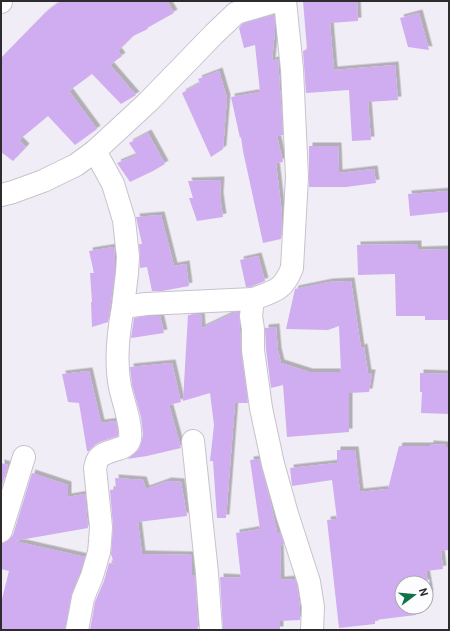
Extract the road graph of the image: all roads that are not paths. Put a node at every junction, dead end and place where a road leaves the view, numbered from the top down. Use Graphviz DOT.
graph roads {
  1 [pos="277,1"];
  2 [pos="285,1"];
  3 [pos="233,7"];
  4 [pos="95,151"];
  5 [pos="1,195"];
  6 [pos="253,299"];
  7 [pos="123,307"];
  8 [pos="193,441"];
  9 [pos="24,457"];
  10 [pos="1,531"];
  11 [pos="77,630"];
  12 [pos="211,630"];
  13 [pos="312,630"];
  1 -- 3 [label="street"];
  2 -- 6 [label="street"];
  3 -- 4 [label="street"];
  4 -- 5 [label="street"];
  4 -- 7 [label="street"];
  6 -- 7 [label="street"];
  6 -- 13 [label="street"];
  7 -- 11 [label="street"];
  8 -- 12 [label="street"];
  9 -- 10 [label="street"];
}
